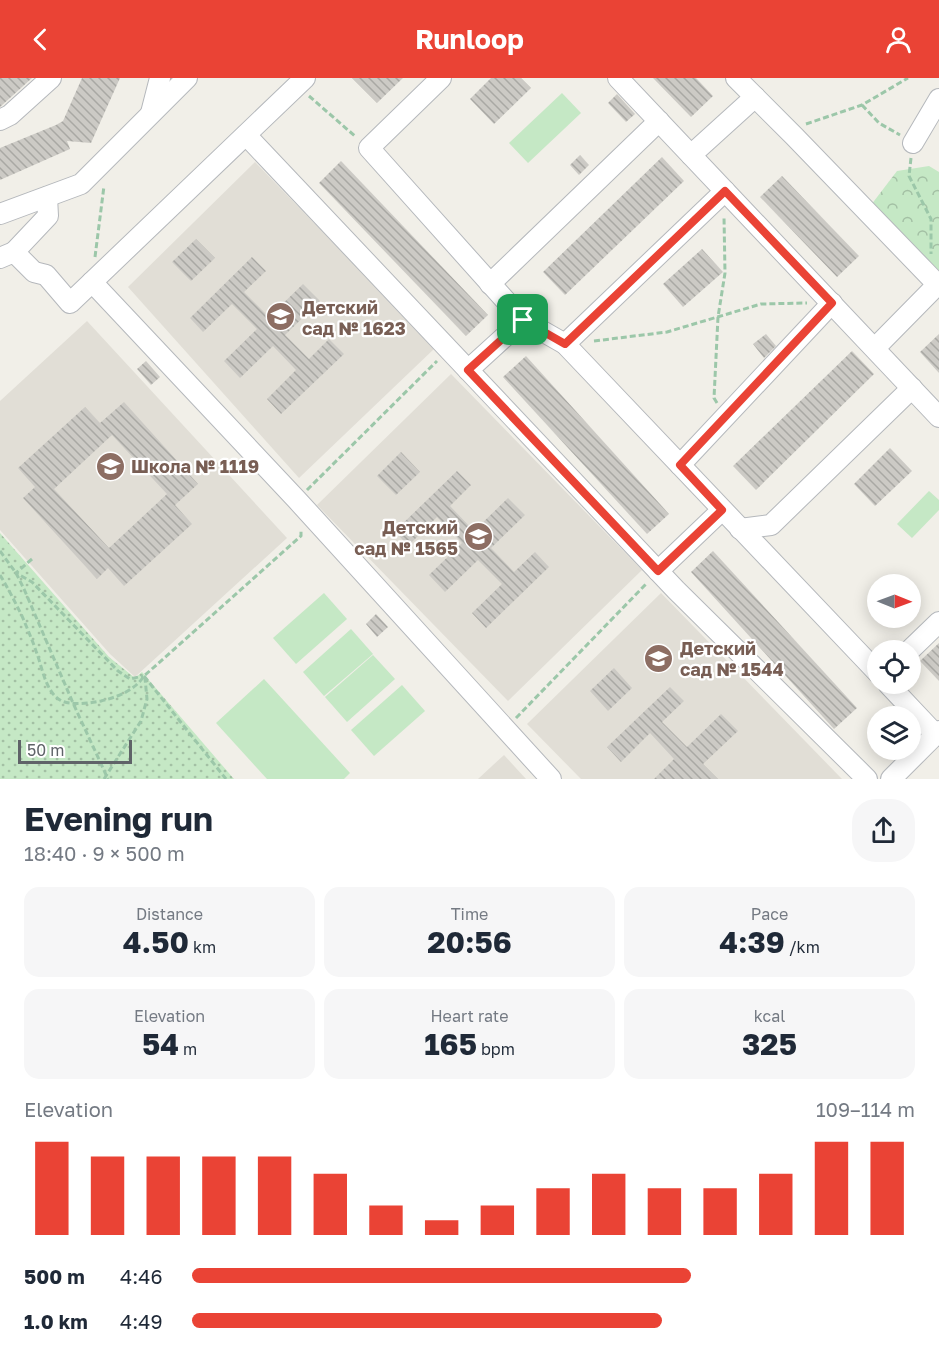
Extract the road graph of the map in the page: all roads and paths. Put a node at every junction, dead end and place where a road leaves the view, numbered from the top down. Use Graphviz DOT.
graph roads {
  1 [pos="51,78"];
  2 [pos="160,78"];
  3 [pos="187,78"];
  4 [pos="441,78"];
  5 [pos="618,78"];
  6 [pos="736,78"];
  7 [pos="908,78"];
  8 [pos="301,82"];
  9 [pos="755,97"];
  10 [pos="939,99"];
  11 [pos="862,105"];
  12 [pos="151,112"];
  13 [pos="0,120"];
  14 [pos="659,121"];
  15 [pos="806,124"];
  16 [pos="246,135"];
  17 [pos="913,143"];
  18 [pos="369,148"];
  19 [pos="691,155"];
  20 [pos="107,157"];
  21 [pos="725,191"];
  22 [pos="47,196"];
  23 [pos="0,214"];
  24 [pos="7,255"];
  25 [pos="92,282"];
  26 [pos="936,283"];
  27 [pos="490,284"];
  28 [pos="832,303"];
  29 [pos="718,317"];
  30 [pos="523,320"];
  31 [pos="565,344"];
  32 [pos="875,348"];
  33 [pos="468,370"];
  34 [pos="912,388"];
  35 [pos="939,417"];
  36 [pos="723,419"];
  37 [pos="680,465"];
  38 [pos="722,510"];
  39 [pos="740,529"];
  40 [pos="0,551"];
  41 [pos="32,559"];
  42 [pos="658,571"];
  43 [pos="16,573"];
  44 [pos="0,575"];
  45 [pos="939,622"];
  46 [pos="920,640"];
  47 [pos="867,662"];
  48 [pos="144,676"];
  49 [pos="898,694"];
  50 [pos="73,703"];
  51 [pos="505,730"];
  52 [pos="937,733"];
  53 [pos="106,778"];
  54 [pos="226,779"];
  55 [pos="551,779"];
  56 [pos="867,779"];
  57 [pos="891,779"];
  1 -- 13 [label="lane"];
  2 -- 12 [label="lane"];
  3 -- 12 [label="lane"];
  4 -- 18 [label="lane"];
  5 -- 14 [label="lane"];
  6 -- 9 [label="lane"];
  7 -- 11 [label="path"];
  8 -- 16 [label="lane"];
  8 -- 18 [label="path"];
  9 -- 19 [label="lane"];
  9 -- 26 [label="lane"];
  10 -- 17 [label="lane"];
  11 -- 15 [label="path"];
  11 -- 17 [label="path"];
  12 -- 20 [label="lane"];
  14 -- 19 [label="lane"];
  14 -- 27 [label="lane"];
  16 -- 25 [label="lane"];
  16 -- 33 [label="lane"];
  17 -- 26 [label="path"];
  18 -- 27 [label="lane"];
  19 -- 21 [label="lane"];
  20 -- 22 [label="lane"];
  20 -- 25 [label="path"];
  21 -- 28 [label="lane"];
  21 -- 29 [label="path"];
  21 -- 31 [label="lane"];
  22 -- 23 [label="lane"];
  22 -- 24 [label="lane"];
  24 -- 25 [label="lane"];
  25 -- 51 [label="lane"];
  26 -- 32 [label="lane"];
  27 -- 30 [label="lane"];
  28 -- 29 [label="path"];
  28 -- 32 [label="lane"];
  28 -- 36 [label="lane"];
  29 -- 31 [label="path"];
  29 -- 36 [label="path"];
  30 -- 31 [label="lane"];
  30 -- 33 [label="lane"];
  31 -- 37 [label="lane"];
  32 -- 34 [label="lane"];
  33 -- 42 [label="lane"];
  34 -- 35 [label="lane"];
  34 -- 39 [label="lane"];
  36 -- 37 [label="lane"];
  37 -- 38 [label="lane"];
  38 -- 39 [label="lane"];
  38 -- 42 [label="lane"];
  39 -- 47 [label="lane"];
  40 -- 43 [label="path"];
  41 -- 43 [label="path"];
  42 -- 51 [label="path"];
  42 -- 56 [label="lane"];
  43 -- 48 [label="path"];
  43 -- 50 [label="path"];
  44 -- 50 [label="path"];
  45 -- 46 [label="lane"];
  48 -- 50 [label="path"];
  48 -- 53 [label="path"];
  48 -- 54 [label="path"];
  49 -- 52 [label="lane"];
  50 -- 53 [label="path"];
  51 -- 55 [label="lane"];
  52 -- 57 [label="lane"];
}
